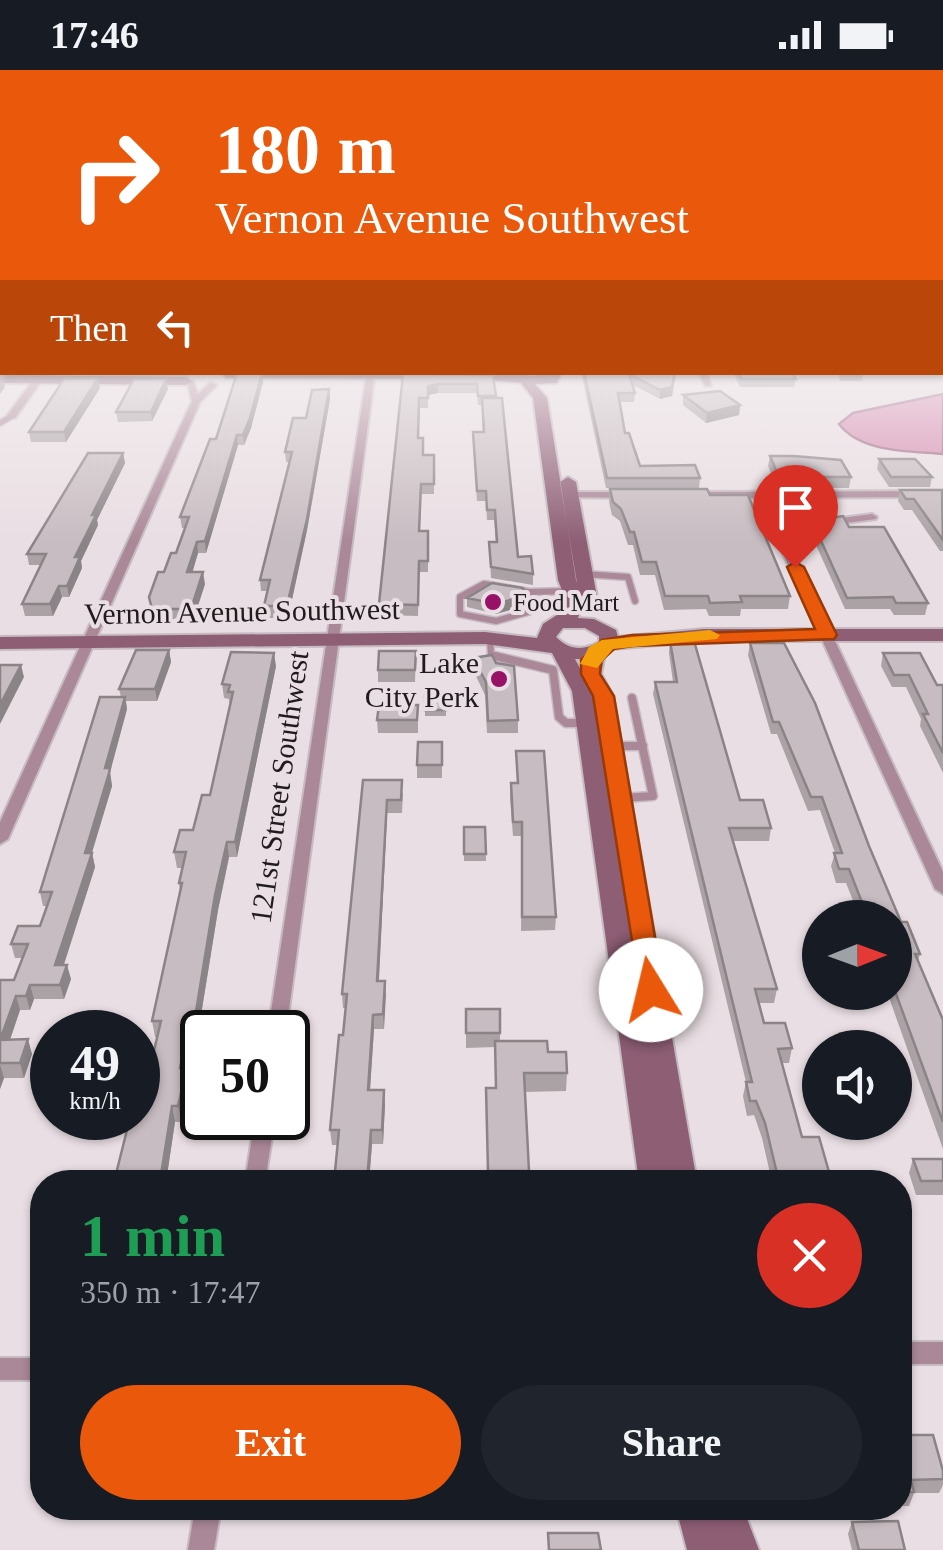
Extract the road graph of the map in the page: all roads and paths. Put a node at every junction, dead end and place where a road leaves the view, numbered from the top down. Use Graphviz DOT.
graph roads {
  1 [pos="21,404"];
  2 [pos="195,404"];
  3 [pos="367,404"];
  4 [pos="541,404"];
  5 [pos="554,404"];
  6 [pos="12,416"];
  7 [pos="0,423"];
  8 [pos="943,494"];
  9 [pos="570,495"];
  10 [pos="637,495"];
  11 [pos="675,495"];
  12 [pos="872,517"];
  13 [pos="584,574"];
  14 [pos="572,591"];
  15 [pos="530,592"];
  16 [pos="635,601"];
  17 [pos="481,634"];
  18 [pos="827,635"];
  19 [pos="943,635"];
  20 [pos="556,637"];
  21 [pos="601,637"];
  22 [pos="333,639"];
  23 [pos="0,643"];
  24 [pos="86,643"];
  25 [pos="555,688"];
  26 [pos="581,688"];
  27 [pos="632,698"];
  28 [pos="586,723"];
  29 [pos="612,746"];
  30 [pos="642,746"];
  31 [pos="620,798"];
  32 [pos="0,839"];
  33 [pos="943,889"];
  34 [pos="280,1010"];
  35 [pos="262,1140"];
  36 [pos="258,1170"];
  37 [pos="652,1170"];
  38 [pos="680,1170"];
  39 [pos="912,1353"];
  40 [pos="943,1354"];
  41 [pos="30,1368"];
  42 [pos="0,1369"];
  43 [pos="206,1520"];
  44 [pos="698,1520"];
  45 [pos="728,1520"];
  46 [pos="202,1550"];
  47 [pos="707,1550"];
  48 [pos="739,1550"];
  1 -- 6 [label="street"];
  2 -- 24 [label="street"];
  3 -- 22 [label="street, 121st Street Southwest"];
  4 -- 14 [label="main road"];
  5 -- 9 [label="main road"];
  6 -- 7 [label="lane"];
  8 -- 11 [label="street"];
  9 -- 10 [label="street"];
  9 -- 13 [label="main road"];
  12 -- 18 [label="street"];
  13 -- 16 [label="lane"];
  13 -- 21 [label="main road"];
  14 -- 15 [label="lane"];
  14 -- 20 [label="main road"];
  15 -- 17 [label="lane"];
  15 -- 17 [label="lane"];
  17 -- 20 [label="main road, Vernon Avenue Southwest"];
  17 -- 22 [label="main road, Vernon Avenue Southwest"];
  17 -- 25 [label="lane"];
  18 -- 19 [label="main road"];
  18 -- 21 [label="main road"];
  18 -- 33 [label="street"];
  20 -- 21 [label="main road"];
  20 -- 21 [label="main road"];
  20 -- 26 [label="main road"];
  21 -- 29 [label="main road"];
  22 -- 24 [label="main road, Vernon Avenue Southwest"];
  22 -- 34 [label="street, 121st Street Southwest"];
  23 -- 24 [label="main road, Vernon Avenue Southwest"];
  24 -- 32 [label="street"];
  25 -- 26 [label="lane"];
  25 -- 28 [label="lane"];
  26 -- 28 [label="main road"];
  27 -- 30 [label="lane"];
  28 -- 37 [label="main road"];
  29 -- 30 [label="lane"];
  29 -- 31 [label="main road"];
  30 -- 31 [label="lane"];
  31 -- 38 [label="main road"];
  35 -- 36 [label="street"];
  39 -- 40 [label="street"];
  41 -- 42 [label="street"];
  43 -- 46 [label="street"];
  44 -- 47 [label="main road"];
  45 -- 48 [label="main road"];
}
